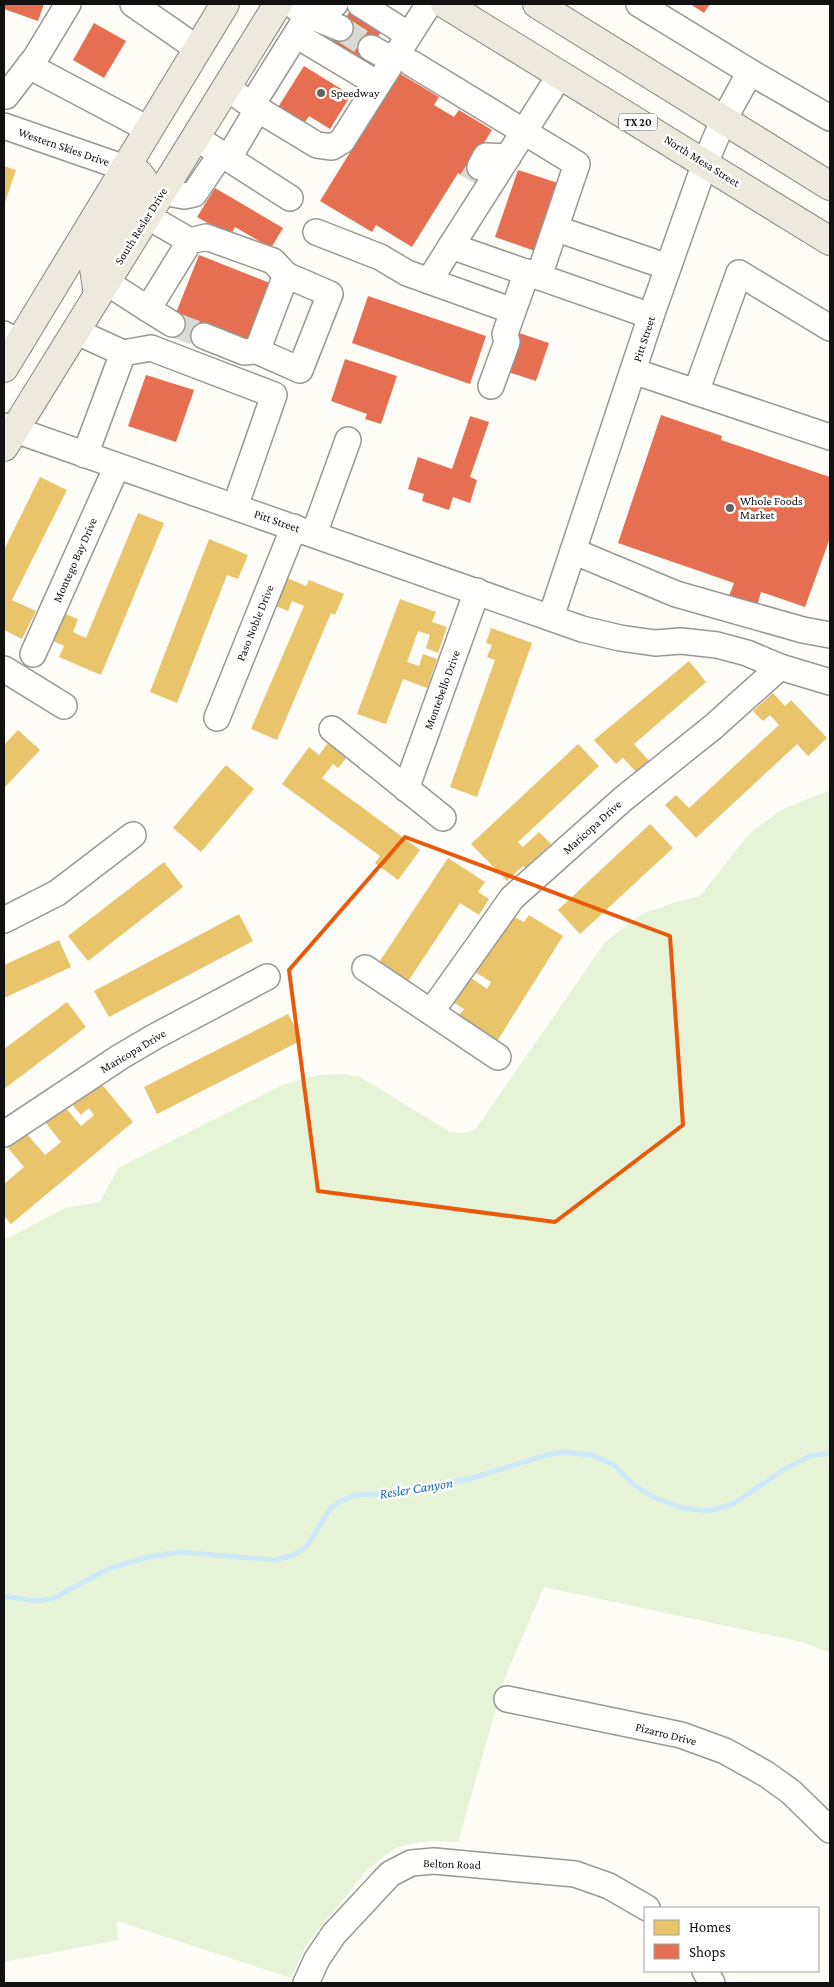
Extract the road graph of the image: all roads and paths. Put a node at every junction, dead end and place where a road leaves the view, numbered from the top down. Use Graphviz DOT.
graph roads {
  1 [pos="68,4"];
  2 [pos="133,4"];
  3 [pos="226,4"];
  4 [pos="278,4"];
  5 [pos="335,4"];
  6 [pos="360,4"];
  7 [pos="429,4"];
  8 [pos="445,4"];
  9 [pos="537,4"];
  10 [pos="651,7"];
  11 [pos="298,18"];
  12 [pos="340,28"];
  13 [pos="409,36"];
  14 [pos="371,48"];
  15 [pos="198,49"];
  16 [pos="402,62"];
  17 [pos="29,66"];
  18 [pos="750,72"];
  19 [pos="560,74"];
  20 [pos="378,84"];
  21 [pos="226,87"];
  22 [pos="4,101"];
  23 [pos="254,107"];
  24 [pos="830,118"];
  25 [pos="723,120"];
  26 [pos="4,126"];
  27 [pos="148,129"];
  28 [pos="524,132"];
  29 [pos="195,137"];
  30 [pos="224,156"];
  31 [pos="508,157"];
  32 [pos="705,163"];
  33 [pos="125,168"];
  34 [pos="830,186"];
  35 [pos="162,192"];
  36 [pos="290,198"];
  37 [pos="477,206"];
  38 [pos="147,216"];
  39 [pos="563,231"];
  40 [pos="316,232"];
  41 [pos="190,241"];
  42 [pos="830,241"];
  43 [pos="451,246"];
  44 [pos="668,267"];
  45 [pos="533,274"];
  46 [pos="286,275"];
  47 [pos="429,281"];
  48 [pos="102,289"];
  49 [pos="148,309"];
  50 [pos="513,311"];
  51 [pos="651,316"];
  52 [pos="172,324"];
  53 [pos="830,328"];
  54 [pos="75,331"];
  55 [pos="204,336"];
  56 [pos="12,339"];
  57 [pos="257,351"];
  58 [pos="123,353"];
  59 [pos="4,368"];
  60 [pos="633,371"];
  61 [pos="491,386"];
  62 [pos="696,392"];
  63 [pos="7,435"];
  64 [pos="830,438"];
  65 [pos="348,440"];
  66 [pos="85,455"];
  67 [pos="117,466"];
  68 [pos="235,507"];
  69 [pos="304,530"];
  70 [pos="573,551"];
  71 [pos="477,591"];
  72 [pos="551,617"];
  73 [pos="830,634"];
  74 [pos="33,654"];
  75 [pos="780,667"];
  76 [pos="4,669"];
  77 [pos="830,682"];
  78 [pos="64,706"];
  79 [pos="217,718"];
  80 [pos="332,729"];
  81 [pos="406,789"];
  82 [pos="443,818"];
  83 [pos="134,835"];
  84 [pos="4,920"];
  85 [pos="365,968"];
  86 [pos="267,977"];
  87 [pos="431,1012"];
  88 [pos="498,1057"];
  89 [pos="4,1134"];
  90 [pos="507,1699"];
  91 [pos="830,1830"];
  92 [pos="645,1907"];
  93 [pos="706,1972"];
  94 [pos="306,1983"];
  95 [pos="712,1983"];
  1 -- 17 [label="street"];
  2 -- 15 [label="street"];
  3 -- 15 [label="main road"];
  4 -- 21 [label="main road, South Resler Drive"];
  5 -- 11 [label="street"];
  6 -- 13 [label="street"];
  7 -- 13 [label="street"];
  8 -- 19 [label="main road, North Mesa Street / TX 20"];
  9 -- 25 [label="main road"];
  10 -- 18 [label="street"];
  11 -- 12 [label="street"];
  11 -- 20 [label="street"];
  11 -- 23 [label="street"];
  13 -- 16 [label="street"];
  14 -- 16 [label="street"];
  15 -- 27 [label="main road"];
  16 -- 20 [label="street"];
  16 -- 28 [label="street"];
  17 -- 22 [label="street"];
  17 -- 27 [label="street"];
  18 -- 24 [label="street"];
  18 -- 25 [label="street, Pitt Street"];
  19 -- 28 [label="street"];
  19 -- 32 [label="main road, North Mesa Street / TX 20"];
  20 -- 23 [label="street"];
  21 -- 23 [label="street"];
  21 -- 29 [label="main road, South Resler Drive"];
  23 -- 30 [label="street"];
  25 -- 32 [label="street, Pitt Street"];
  25 -- 34 [label="main road"];
  26 -- 33 [label="street, Western Skies Drive"];
  27 -- 33 [label="main road"];
  28 -- 31 [label="street"];
  28 -- 45 [label="street"];
  29 -- 30 [label="street"];
  29 -- 35 [label="main road, South Resler Drive"];
  30 -- 35 [label="street"];
  30 -- 36 [label="street"];
  31 -- 37 [label="street"];
  31 -- 37 [label="street"];
  32 -- 42 [label="main road, North Mesa Street / TX 20"];
  32 -- 44 [label="street, Pitt Street"];
  33 -- 48 [label="main road"];
  33 -- 56 [label="main road"];
  35 -- 38 [label="main road, South Resler Drive"];
  37 -- 43 [label="street"];
  38 -- 41 [label="street"];
  38 -- 48 [label="main road, South Resler Drive"];
  39 -- 44 [label="street"];
  40 -- 47 [label="street"];
  41 -- 46 [label="street"];
  41 -- 49 [label="street"];
  43 -- 45 [label="street"];
  43 -- 47 [label="street"];
  44 -- 51 [label="street, Pitt Street"];
  45 -- 50 [label="street"];
  45 -- 51 [label="street"];
  46 -- 57 [label="street"];
  46 -- 57 [label="street"];
  47 -- 50 [label="street"];
  48 -- 49 [label="street"];
  48 -- 54 [label="main road, South Resler Drive"];
  49 -- 52 [label="street"];
  50 -- 61 [label="street"];
  51 -- 60 [label="street, Pitt Street"];
  53 -- 62 [label="street"];
  54 -- 58 [label="street"];
  54 -- 63 [label="main road, South Resler Drive"];
  55 -- 57 [label="street"];
  56 -- 59 [label="main road"];
  58 -- 66 [label="street"];
  58 -- 68 [label="street"];
  60 -- 62 [label="street"];
  60 -- 70 [label="street, Pitt Street"];
  62 -- 64 [label="street"];
  63 -- 66 [label="street, Pitt Street"];
  65 -- 69 [label="street, Paso Noble Drive"];
  66 -- 67 [label="street, Pitt Street"];
  67 -- 68 [label="street, Pitt Street"];
  67 -- 74 [label="street, Montego Bay Drive"];
  68 -- 69 [label="street, Pitt Street"];
  69 -- 71 [label="street, Pitt Street"];
  69 -- 79 [label="street, Paso Noble Drive"];
  70 -- 72 [label="street, Pitt Street"];
  70 -- 73 [label="street"];
  71 -- 72 [label="street, Pitt Street"];
  71 -- 81 [label="street, Montebello Drive"];
  72 -- 75 [label="street, Pitt Street"];
  75 -- 77 [label="street, Pitt Street"];
  75 -- 87 [label="street, Maricopa Drive"];
  76 -- 78 [label="street"];
  80 -- 81 [label="street"];
  81 -- 82 [label="street"];
  83 -- 84 [label="street"];
  85 -- 87 [label="street"];
  86 -- 89 [label="street, Maricopa Drive"];
  87 -- 88 [label="street"];
  90 -- 91 [label="street, Pizarro Drive"];
  92 -- 94 [label="street, Belton Road"];
  93 -- 95 [label="street"];
}
